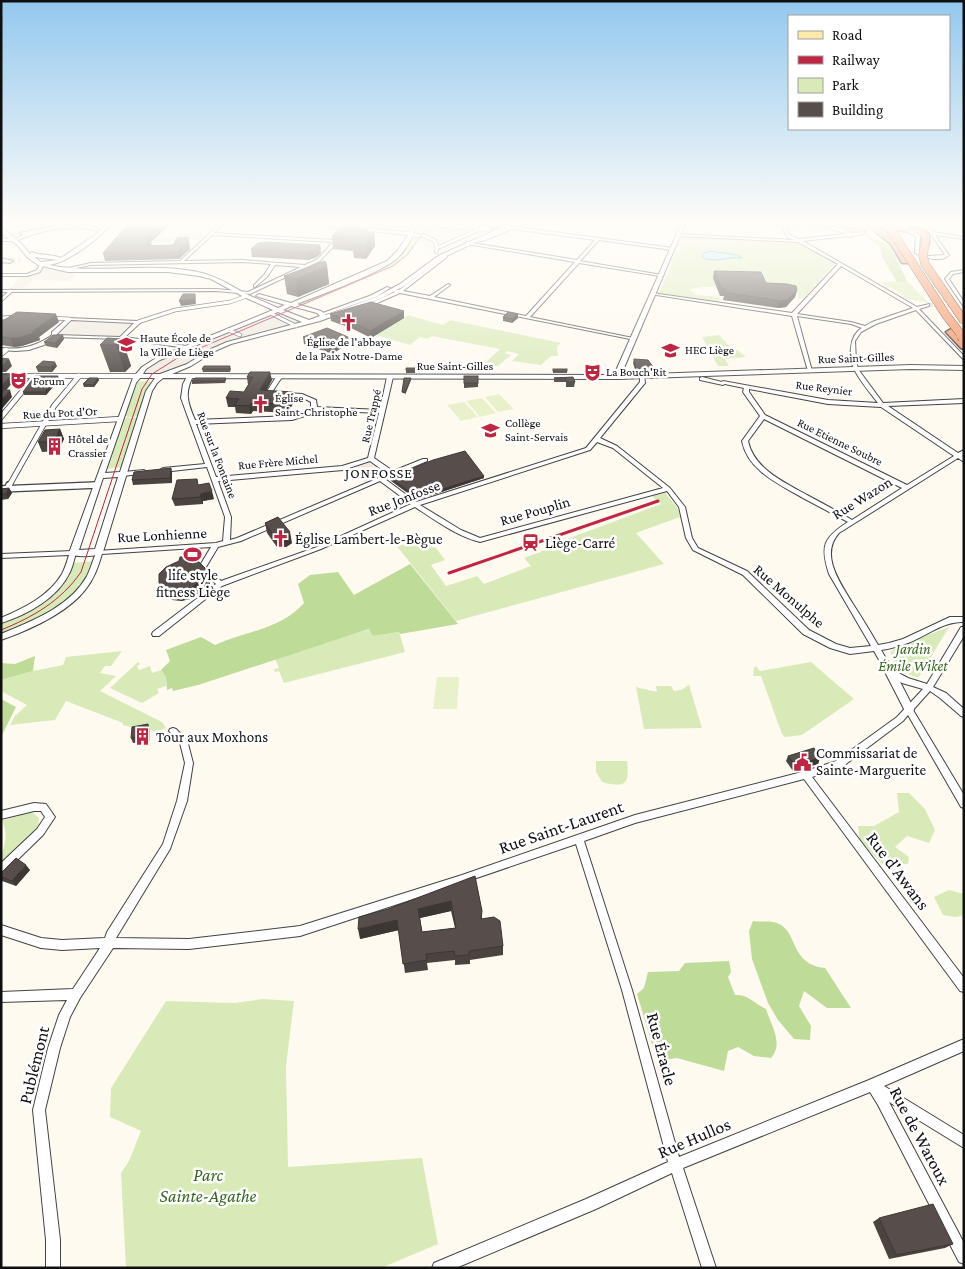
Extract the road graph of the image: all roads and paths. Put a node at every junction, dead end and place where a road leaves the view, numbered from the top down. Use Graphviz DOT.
graph roads {
  1 [pos="219,281"];
  2 [pos="222,281"];
  3 [pos="261,281"];
  4 [pos="273,281"];
  5 [pos="344,281"];
  6 [pos="406,281"];
  7 [pos="560,281"];
  8 [pos="657,281"];
  9 [pos="823,281"];
  10 [pos="871,281"];
  11 [pos="918,281"];
  12 [pos="926,281"];
  13 [pos="930,281"];
  14 [pos="937,281"];
  15 [pos="948,281"];
  16 [pos="225,284"];
  17 [pos="448,285"];
  18 [pos="216,290"];
  19 [pos="238,290"];
  20 [pos="394,290"];
  21 [pos="1,291"];
  22 [pos="12,291"];
  23 [pos="652,294"];
  24 [pos="248,295"];
  25 [pos="431,297"];
  26 [pos="1,300"];
  27 [pos="290,304"];
  28 [pos="909,304"];
  29 [pos="962,305"];
  30 [pos="916,308"];
  31 [pos="277,310"];
  32 [pos="270,313"];
  33 [pos="287,314"];
  34 [pos="322,314"];
  35 [pos="794,314"];
  36 [pos="18,317"];
  37 [pos="279,317"];
  38 [pos="527,317"];
  39 [pos="1,318"];
  40 [pos="44,318"];
  41 [pos="70,319"];
  42 [pos="317,320"];
  43 [pos="964,321"];
  44 [pos="138,322"];
  45 [pos="296,326"];
  46 [pos="865,327"];
  47 [pos="228,330"];
  48 [pos="964,330"];
  49 [pos="240,335"];
  50 [pos="54,336"];
  51 [pos="121,338"];
  52 [pos="964,338"];
  53 [pos="633,339"];
  54 [pos="964,345"];
  55 [pos="186,347"];
  56 [pos="179,350"];
  57 [pos="2,352"];
  58 [pos="196,353"];
  59 [pos="964,359"];
  60 [pos="964,368"];
  61 [pos="856,369"];
  62 [pos="810,371"];
  63 [pos="719,374"];
  64 [pos="684,375"];
  65 [pos="1,376"];
  66 [pos="35,376"];
  67 [pos="79,376"];
  68 [pos="136,376"];
  69 [pos="162,376"];
  70 [pos="190,376"];
  71 [pos="642,376"];
  72 [pos="279,377"];
  73 [pos="390,377"];
  74 [pos="618,377"];
  75 [pos="722,382"];
  76 [pos="747,387"];
  77 [pos="964,401"];
  78 [pos="882,405"];
  79 [pos="314,408"];
  80 [pos="382,412"];
  81 [pos="763,416"];
  82 [pos="1,417"];
  83 [pos="120,419"];
  84 [pos="194,422"];
  85 [pos="43,424"];
  86 [pos="1,426"];
  87 [pos="596,439"];
  88 [pos="964,452"];
  89 [pos="960,458"];
  90 [pos="371,460"];
  91 [pos="425,460"];
  92 [pos="208,465"];
  93 [pos="124,474"];
  94 [pos="393,474"];
  95 [pos="100,476"];
  96 [pos="216,479"];
  97 [pos="381,479"];
  98 [pos="97,485"];
  99 [pos="668,488"];
  100 [pos="907,488"];
  101 [pos="4,489"];
  102 [pos="416,505"];
  103 [pos="852,522"];
  104 [pos="226,543"];
  105 [pos="216,545"];
  106 [pos="99,552"];
  107 [pos="73,553"];
  108 [pos="1,556"];
  109 [pos="220,584"];
  110 [pos="964,620"];
  111 [pos="1,621"];
  112 [pos="964,629"];
  113 [pos="156,634"];
  114 [pos="1,637"];
  115 [pos="875,648"];
  116 [pos="890,672"];
  117 [pos="929,687"];
  118 [pos="909,709"];
  119 [pos="964,714"];
  120 [pos="172,731"];
  121 [pos="806,775"];
  122 [pos="964,804"];
  123 [pos="1,815"];
  124 [pos="579,839"];
  125 [pos="1,870"];
  126 [pos="1,930"];
  127 [pos="110,943"];
  128 [pos="964,987"];
  129 [pos="76,994"];
  130 [pos="1,997"];
  131 [pos="964,1045"];
  132 [pos="872,1085"];
  133 [pos="964,1142"];
  134 [pos="676,1165"];
  135 [pos="964,1257"];
  136 [pos="53,1268"];
  137 [pos="439,1268"];
  138 [pos="709,1268"];
  1 -- 16 [label="street"];
  2 -- 19 [label="street"];
  3 -- 19 [label="street"];
  4 -- 24 [label="street"];
  5 -- 27 [label="street"];
  6 -- 20 [label="street"];
  7 -- 38 [label="street"];
  8 -- 23 [label="street"];
  9 -- 35 [label="street"];
  10 -- 28 [label="street"];
  11 -- 54 [label="highway"];
  12 -- 52 [label="highway, bridge"];
  13 -- 48 [label="highway"];
  14 -- 43 [label="highway, bridge"];
  15 -- 29 [label="street"];
  16 -- 18 [label="street"];
  16 -- 19 [label="street"];
  17 -- 25 [label="street"];
  18 -- 19 [label="street"];
  18 -- 22 [label="street"];
  19 -- 24 [label="street"];
  20 -- 25 [label="street"];
  20 -- 34 [label="street"];
  20 -- 42 [label="street"];
  21 -- 22 [label="street"];
  22 -- 26 [label="street"];
  23 -- 35 [label="street"];
  23 -- 53 [label="street"];
  24 -- 27 [label="street"];
  24 -- 31 [label="street"];
  24 -- 44 [label="street"];
  25 -- 38 [label="street"];
  27 -- 31 [label="street"];
  27 -- 34 [label="street"];
  28 -- 30 [label="street"];
  28 -- 30 [label="street"];
  30 -- 46 [label="street"];
  30 -- 59 [label="street"];
  31 -- 32 [label="street"];
  31 -- 33 [label="street"];
  32 -- 37 [label="street"];
  32 -- 47 [label="street"];
  33 -- 37 [label="street"];
  33 -- 42 [label="street"];
  34 -- 42 [label="street"];
  35 -- 46 [label="street"];
  35 -- 62 [label="street"];
  36 -- 39 [label="street"];
  37 -- 45 [label="street"];
  38 -- 53 [label="street"];
  40 -- 41 [label="street"];
  41 -- 44 [label="street"];
  41 -- 50 [label="street"];
  42 -- 45 [label="street"];
  44 -- 51 [label="street"];
  45 -- 69 [label="street"];
  46 -- 61 [label="street"];
  47 -- 49 [label="street"];
  47 -- 55 [label="street"];
  50 -- 51 [label="street"];
  50 -- 57 [label="street"];
  51 -- 55 [label="street"];
  53 -- 74 [label="street"];
  55 -- 56 [label="street"];
  56 -- 58 [label="street"];
  56 -- 68 [label="street"];
  60 -- 61 [label="street, Rue Saint-Gilles"];
  61 -- 62 [label="street, Rue Saint-Gilles"];
  61 -- 78 [label="street"];
  62 -- 63 [label="street, Rue Saint-Gilles"];
  63 -- 64 [label="street, Rue Saint-Gilles"];
  63 -- 75 [label="street"];
  64 -- 71 [label="street, Rue Saint-Gilles"];
  64 -- 75 [label="street, Rue Reynier"];
  65 -- 66 [label="street"];
  66 -- 67 [label="street"];
  66 -- 82 [label="street"];
  67 -- 68 [label="street"];
  67 -- 85 [label="street"];
  68 -- 69 [label="street, Rue Saint-Gilles"];
  68 -- 83 [label="street"];
  69 -- 70 [label="street, Rue Saint-Gilles"];
  69 -- 93 [label="street"];
  70 -- 72 [label="street, Rue Saint-Gilles"];
  70 -- 84 [label="street, Rue sur la Fontaine"];
  71 -- 74 [label="street, Rue Saint-Gilles"];
  71 -- 87 [label="street, Rue Jonfosse"];
  72 -- 73 [label="street, Rue Saint-Gilles"];
  72 -- 79 [label="street"];
  73 -- 74 [label="street, Rue Saint-Gilles"];
  73 -- 80 [label="street, Rue Trappé"];
  75 -- 76 [label="street, Rue Reynier"];
  76 -- 78 [label="street, Rue Reynier"];
  76 -- 81 [label="street"];
  77 -- 78 [label="street, Rue Reynier"];
  78 -- 89 [label="street"];
  79 -- 80 [label="street"];
  79 -- 84 [label="street"];
  80 -- 90 [label="street, Rue Trappé"];
  81 -- 100 [label="street, Rue Etienne Soubre"];
  81 -- 103 [label="street"];
  83 -- 85 [label="street, Rue du Pot d'Or"];
  83 -- 95 [label="street"];
  84 -- 92 [label="street, Rue sur la Fontaine"];
  85 -- 86 [label="street, Rue du Pot d'Or"];
  85 -- 101 [label="street"];
  87 -- 99 [label="street, Rue Monulphe"];
  87 -- 102 [label="street, Rue Jonfosse"];
  88 -- 89 [label="street, Rue Wazon"];
  89 -- 100 [label="street, Rue Wazon"];
  90 -- 94 [label="street"];
  90 -- 96 [label="street, Rue Frère Michel"];
  91 -- 94 [label="street, Rue Lonhienne"];
  92 -- 93 [label="street"];
  92 -- 96 [label="street, Rue sur la Fontaine"];
  93 -- 95 [label="street"];
  93 -- 106 [label="street"];
  94 -- 97 [label="street, Rue Lonhienne"];
  95 -- 98 [label="street"];
  96 -- 104 [label="street, Rue sur la Fontaine"];
  97 -- 102 [label="street, Rue Pouplin"];
  97 -- 104 [label="street, Rue Lonhienne"];
  98 -- 101 [label="street"];
  98 -- 107 [label="street"];
  99 -- 102 [label="street, Rue Pouplin"];
  99 -- 115 [label="street, Rue Monulphe"];
  100 -- 103 [label="street, Rue Wazon"];
  102 -- 109 [label="street, Rue Jonfosse"];
  103 -- 115 [label="street, Rue Wazon"];
  104 -- 105 [label="street, Rue Lonhienne"];
  105 -- 106 [label="street, Rue Lonhienne"];
  105 -- 109 [label="street"];
  106 -- 107 [label="street"];
  106 -- 114 [label="street"];
  107 -- 108 [label="street"];
  107 -- 111 [label="street"];
  109 -- 113 [label="street, Rue Jonfosse"];
  110 -- 115 [label="street"];
  112 -- 117 [label="street, Rue Saint-Laurent"];
  115 -- 116 [label="street, Rue Wazon"];
  116 -- 117 [label="street"];
  116 -- 118 [label="street, Rue Wazon"];
  117 -- 118 [label="street, Rue Saint-Laurent"];
  117 -- 119 [label="street"];
  118 -- 121 [label="street, Rue Saint-Laurent"];
  118 -- 122 [label="street"];
  120 -- 127 [label="street, Publémont"];
  121 -- 124 [label="street, Rue Saint-Laurent"];
  121 -- 128 [label="street, Rue d'Awans"];
  123 -- 125 [label="street"];
  124 -- 127 [label="street, Rue Saint-Laurent"];
  124 -- 134 [label="street, Rue Éracle"];
  126 -- 127 [label="street, Rue Saint-Laurent"];
  127 -- 129 [label="street, Publémont"];
  129 -- 130 [label="street"];
  129 -- 136 [label="street, Publémont"];
  131 -- 132 [label="street, Rue Hullos"];
  132 -- 133 [label="street"];
  132 -- 134 [label="street, Rue Hullos"];
  132 -- 135 [label="street, Rue de Waroux"];
  134 -- 137 [label="street, Rue Hullos"];
  134 -- 138 [label="street, Rue Éracle"];
}
